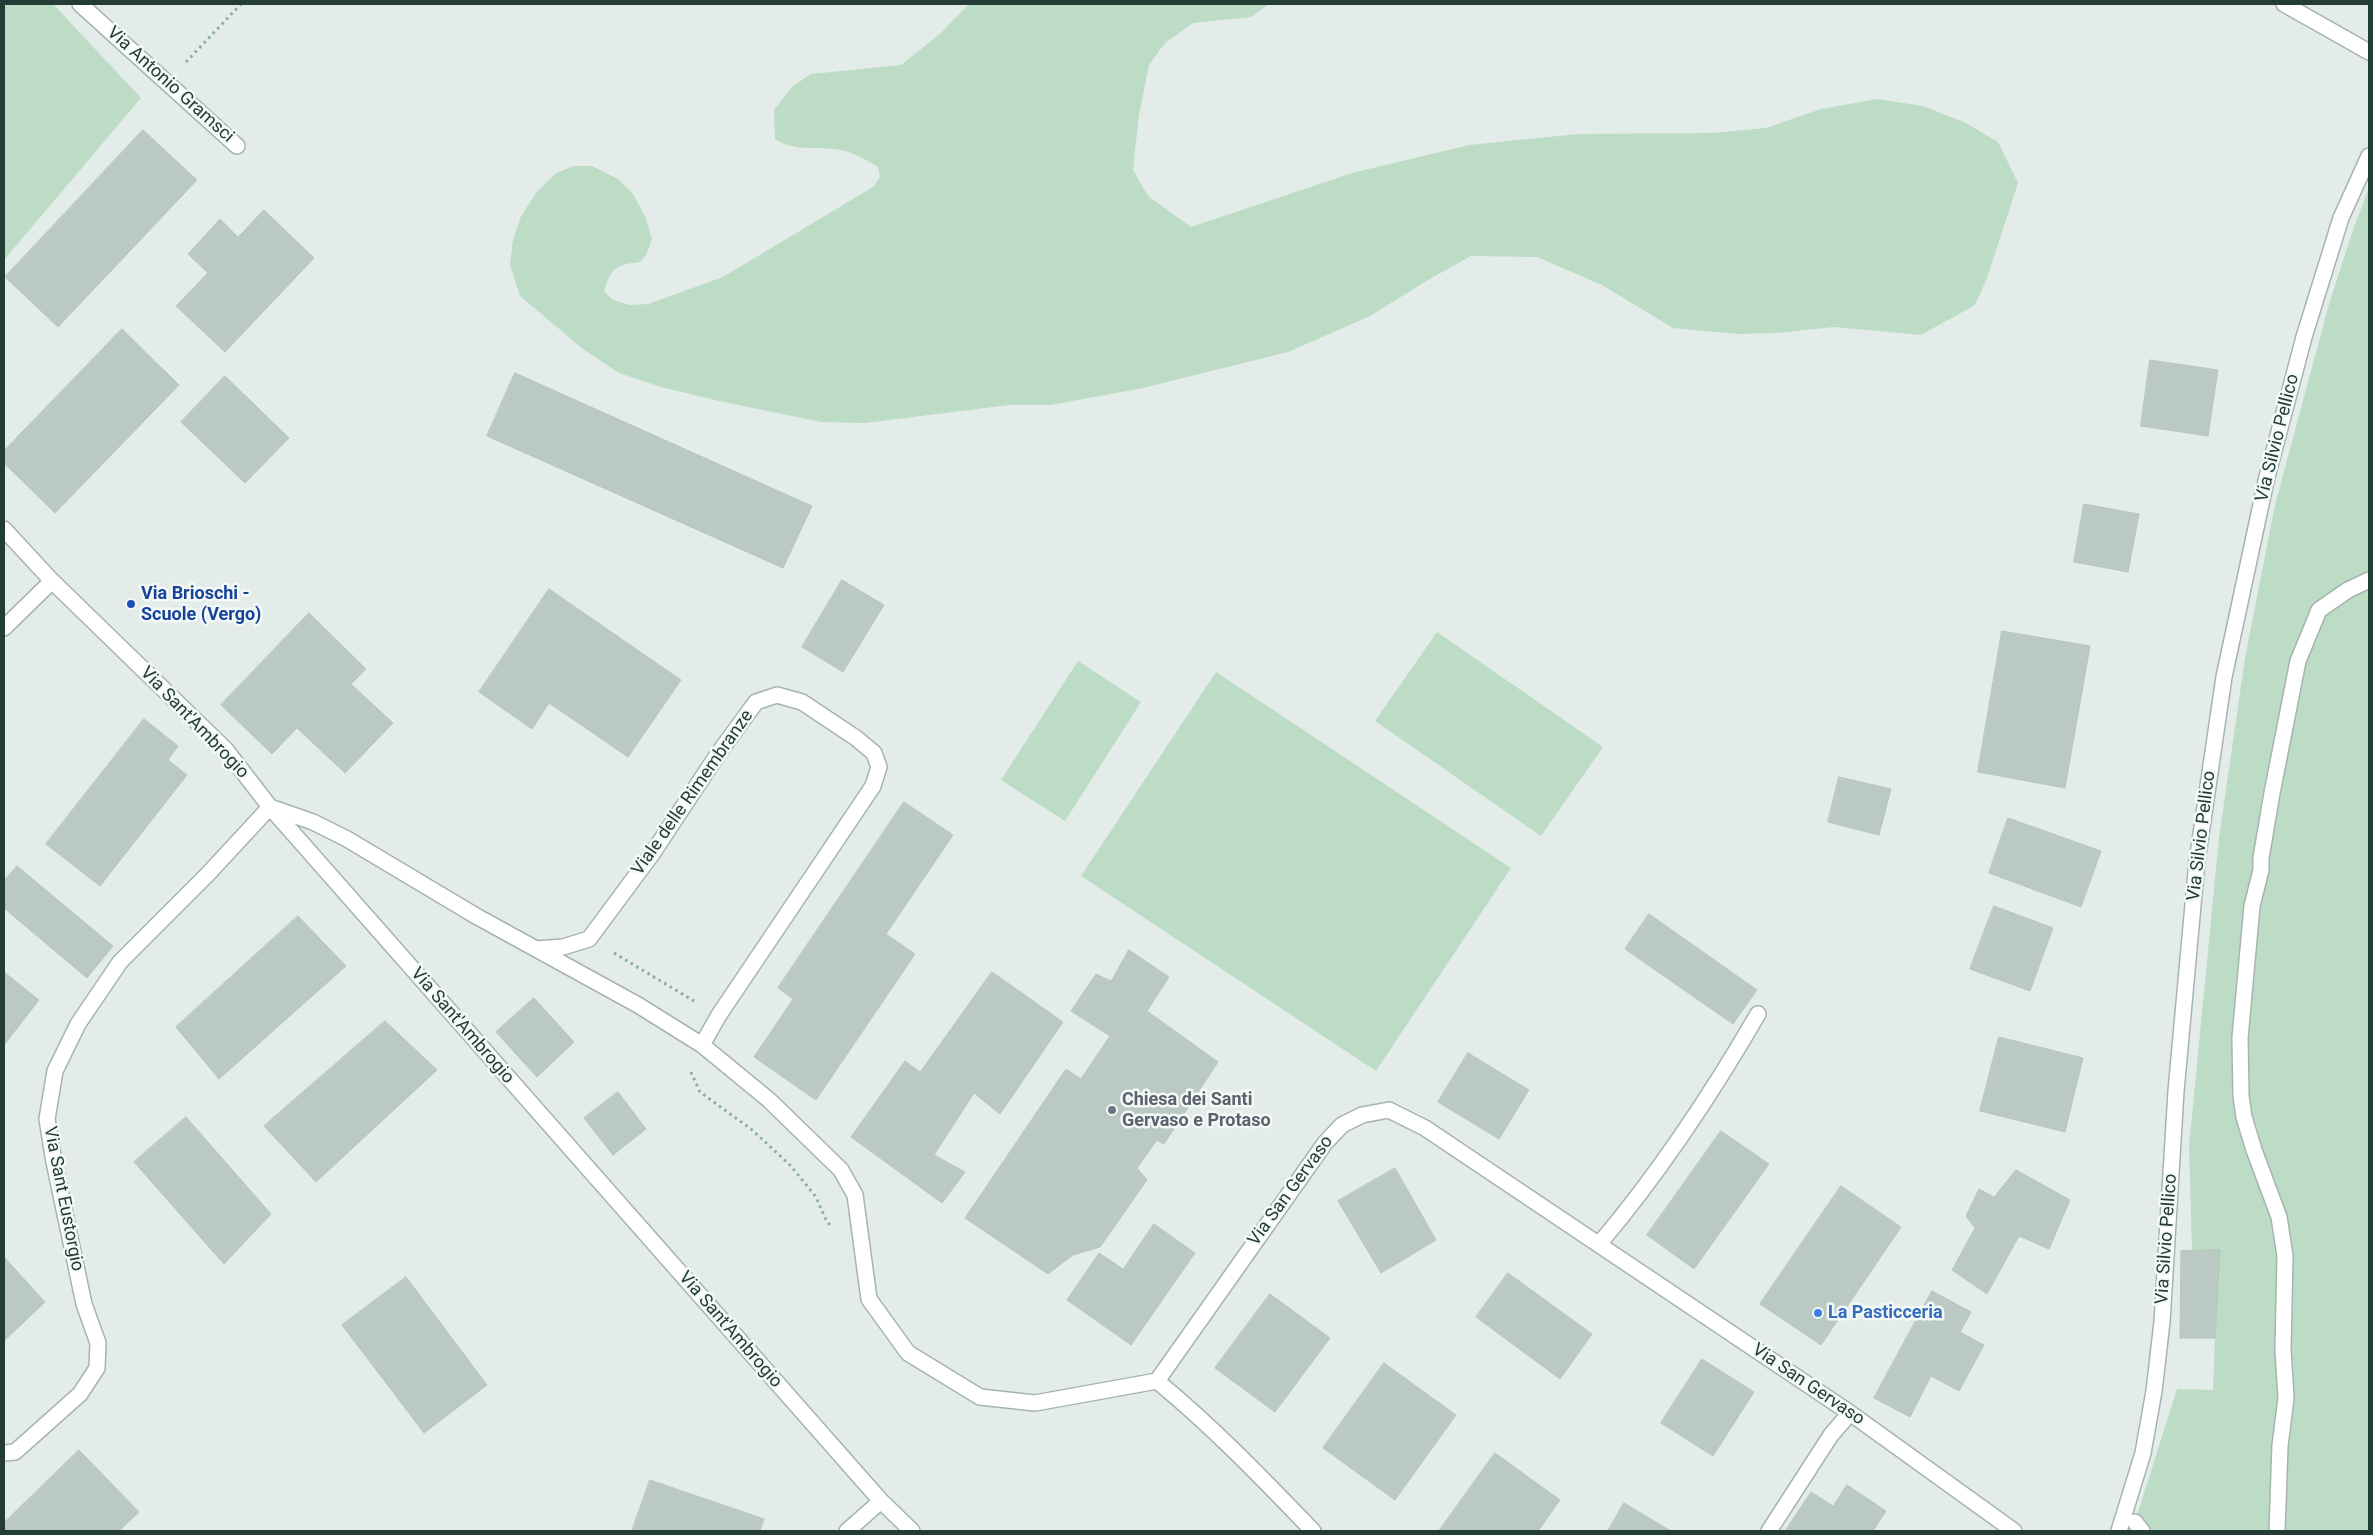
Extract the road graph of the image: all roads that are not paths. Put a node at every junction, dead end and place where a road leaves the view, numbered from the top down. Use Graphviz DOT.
graph roads {
  1 [pos="80,4"];
  2 [pos="2284,4"];
  3 [pos="2369,52"];
  4 [pos="237,146"];
  5 [pos="2369,156"];
  6 [pos="4,529"];
  7 [pos="2369,580"];
  8 [pos="52,581"];
  9 [pos="4,628"];
  10 [pos="270,807"];
  11 [pos="536,949"];
  12 [pos="1758,1014"];
  13 [pos="700,1044"];
  14 [pos="1600,1244"];
  15 [pos="1157,1382"];
  16 [pos="1850,1413"];
  17 [pos="4,1453"];
  18 [pos="881,1501"];
  19 [pos="847,1531"];
  20 [pos="912,1531"];
  21 [pos="1313,1531"];
  22 [pos="1770,1531"];
  23 [pos="2014,1531"];
  24 [pos="2119,1531"];
  25 [pos="2278,1531"];
  1 -- 4 [label="street, Via Antonio Gramsci"];
  2 -- 3 [label="street"];
  5 -- 24 [label="street, Via Silvio Pellico"];
  6 -- 8 [label="street, Via Sant'Ambrogio"];
  7 -- 25 [label="street"];
  8 -- 9 [label="street"];
  8 -- 10 [label="street, Via Sant'Ambrogio"];
  10 -- 11 [label="street"];
  10 -- 17 [label="street, Via Sant Eustorgio"];
  10 -- 18 [label="street, Via Sant'Ambrogio"];
  11 -- 13 [label="street"];
  11 -- 13 [label="street, Viale delle Rimembranze"];
  12 -- 14 [label="street"];
  13 -- 15 [label="street"];
  14 -- 15 [label="street, Via San Gervaso"];
  14 -- 16 [label="street, Via San Gervaso"];
  15 -- 21 [label="street"];
  16 -- 22 [label="street"];
  16 -- 23 [label="street, Via San Gervaso"];
  18 -- 19 [label="street"];
  18 -- 20 [label="street, Via Sant'Ambrogio"];
}
